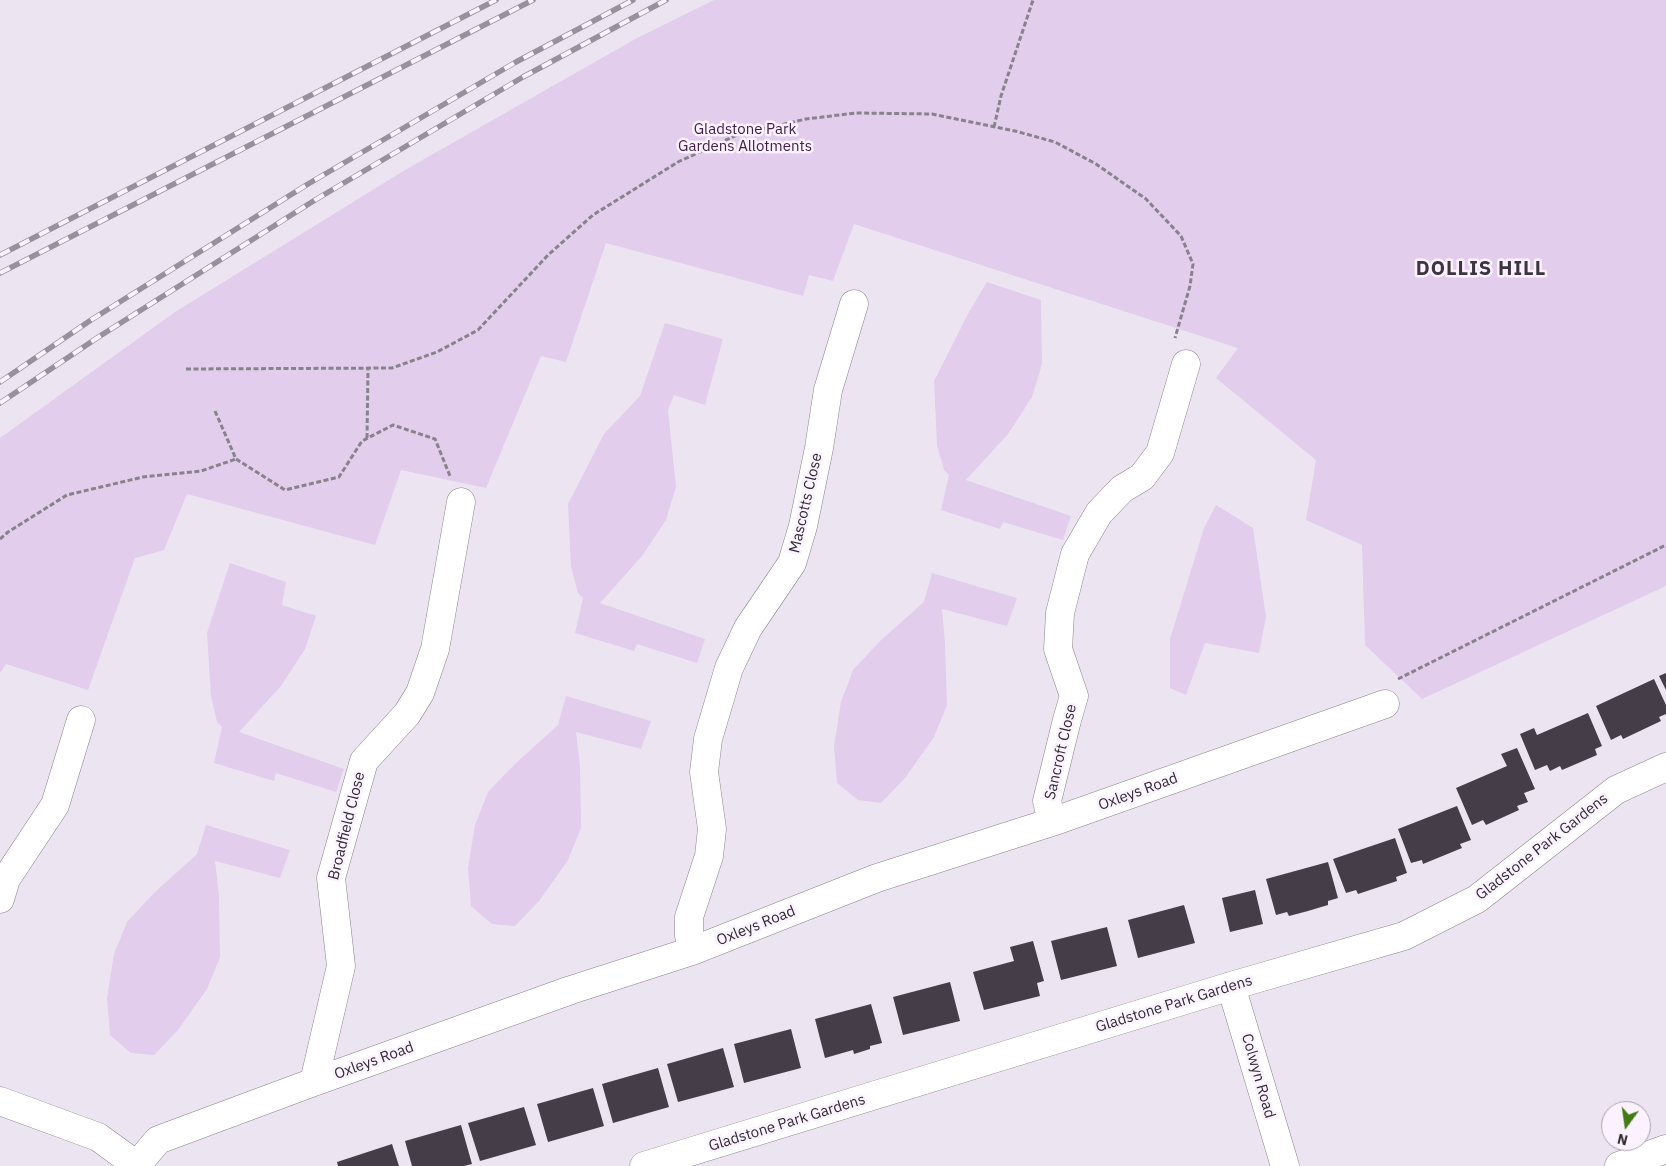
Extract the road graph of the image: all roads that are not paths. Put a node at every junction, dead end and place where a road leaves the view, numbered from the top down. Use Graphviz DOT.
graph roads {
  1 [pos="854,304"];
  2 [pos="1186,364"];
  3 [pos="461,502"];
  4 [pos="1385,704"];
  5 [pos="81,720"];
  6 [pos="1666,767"];
  7 [pos="1052,822"];
  8 [pos="0,899"];
  9 [pos="692,951"];
  10 [pos="1231,986"];
  11 [pos="314,1082"];
  12 [pos="0,1101"];
  13 [pos="1666,1150"];
  14 [pos="138,1166"];
  15 [pos="644,1166"];
  16 [pos="1284,1166"];
  17 [pos="1619,1166"];
  1 -- 9 [label="street, Mascotts Close"];
  2 -- 7 [label="street, Sancroft Close"];
  3 -- 11 [label="street, Broadfield Close"];
  4 -- 7 [label="street, Oxleys Road"];
  5 -- 8 [label="street"];
  6 -- 10 [label="street, Gladstone Park Gardens"];
  7 -- 9 [label="street, Oxleys Road"];
  9 -- 11 [label="street, Oxleys Road"];
  10 -- 15 [label="street, Gladstone Park Gardens"];
  10 -- 16 [label="street, Colwyn Road"];
  11 -- 14 [label="street, Oxleys Road"];
  12 -- 14 [label="street"];
  13 -- 17 [label="street"];
}
